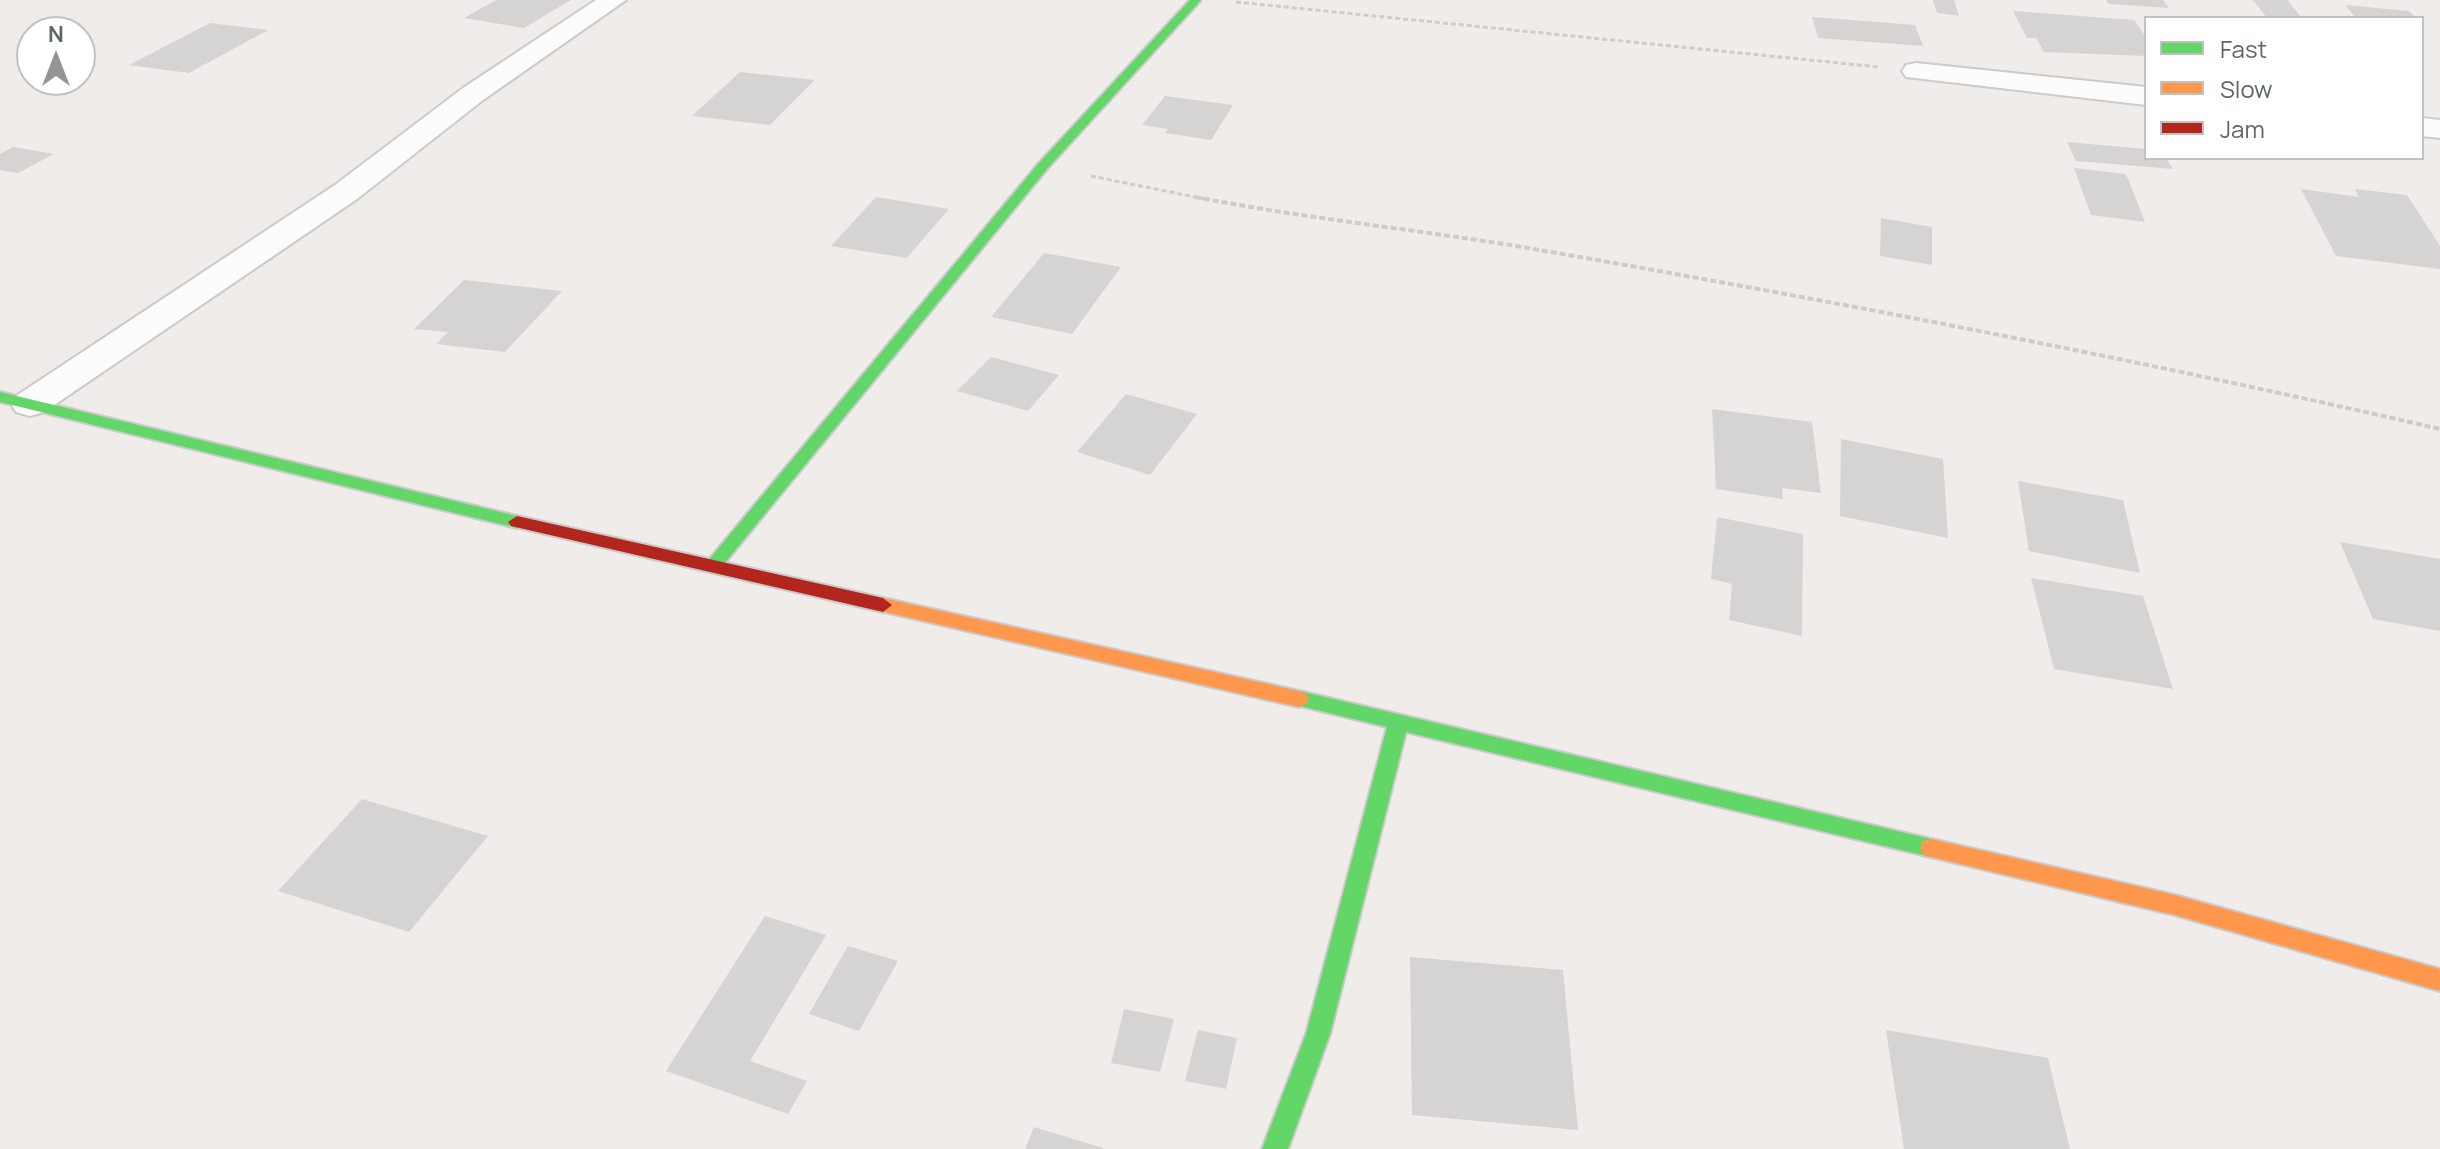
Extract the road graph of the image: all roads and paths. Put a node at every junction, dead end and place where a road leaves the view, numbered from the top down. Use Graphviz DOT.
graph roads {
  1 [pos="613,0"];
  2 [pos="1196,0"];
  3 [pos="1233,2"];
  4 [pos="1916,71"];
  5 [pos="2144,96"];
  6 [pos="1043,166"];
  7 [pos="15,400"];
  8 [pos="2440,429"];
  9 [pos="713,566"];
  10 [pos="1398,722"];
  11 [pos="2440,980"];
  12 [pos="1275,1149"];
  1 -- 7 [label="street"];
  2 -- 6 [label="street"];
  3 -- 4 [label="path"];
  4 -- 5 [label="street"];
  6 -- 8 [label="path"];
  6 -- 9 [label="street"];
  7 -- 9 [label="street"];
  9 -- 10 [label="street"];
  10 -- 11 [label="street"];
  10 -- 12 [label="street"];
}
